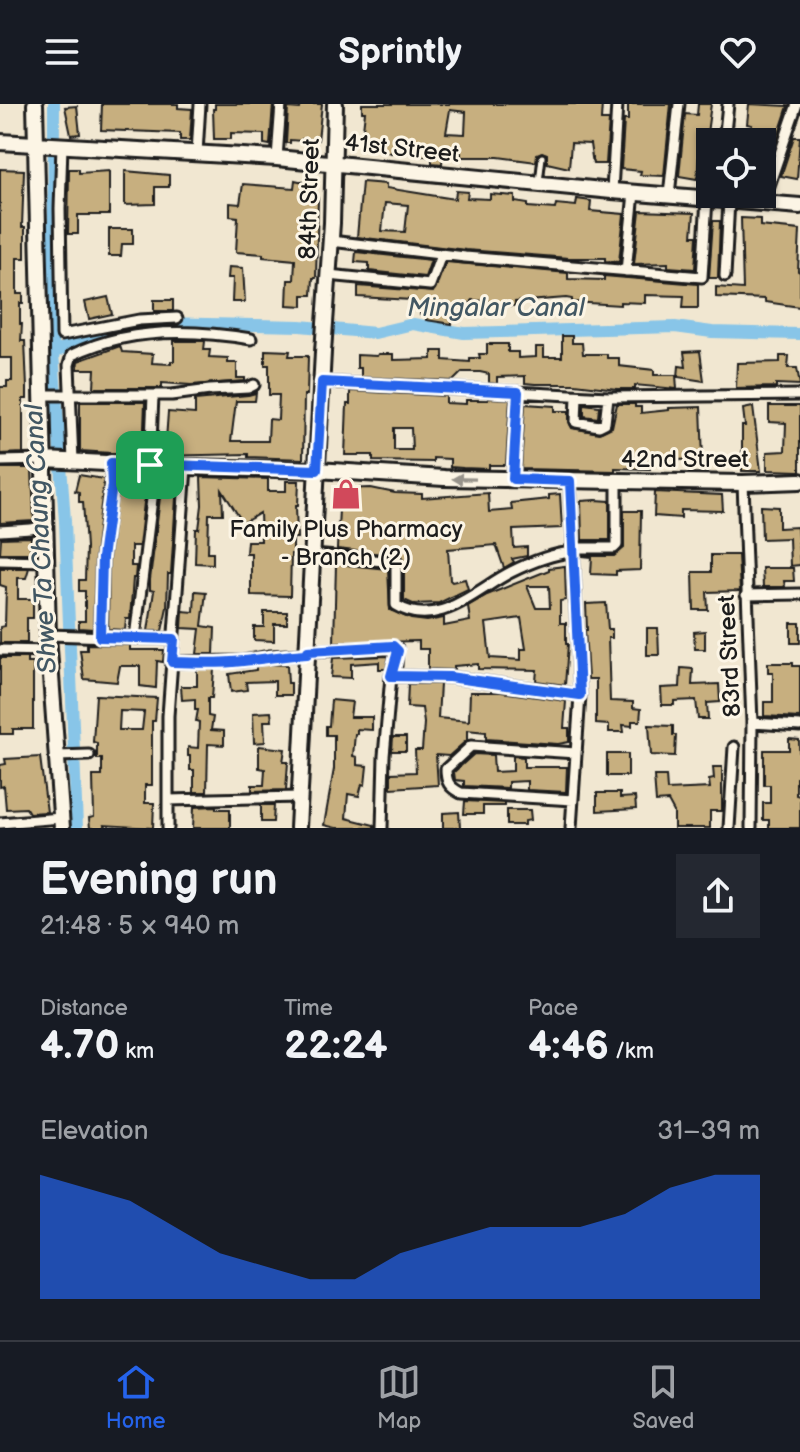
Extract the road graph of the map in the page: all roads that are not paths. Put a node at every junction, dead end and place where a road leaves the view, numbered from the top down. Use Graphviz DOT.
graph roads {
  1 [pos="35,104"];
  2 [pos="200,104"];
  3 [pos="281,104"];
  4 [pos="335,104"];
  5 [pos="617,104"];
  6 [pos="679,104"];
  7 [pos="728,104"];
  8 [pos="797,104"];
  9 [pos="725,128"];
  10 [pos="0,142"];
  11 [pos="38,144"];
  12 [pos="61,145"];
  13 [pos="197,153"];
  14 [pos="542,157"];
  15 [pos="277,158"];
  16 [pos="334,163"];
  17 [pos="776,165"];
  18 [pos="539,183"];
  19 [pos="612,191"];
  20 [pos="634,193"];
  21 [pos="669,195"];
  22 [pos="696,197"];
  23 [pos="776,204"];
  24 [pos="800,206"];
  25 [pos="717,208"];
  26 [pos="720,208"];
  27 [pos="331,241"];
  28 [pos="441,255"];
  29 [pos="626,271"];
  30 [pos="328,275"];
  31 [pos="725,276"];
  32 [pos="177,318"];
  33 [pos="251,339"];
  34 [pos="322,382"];
  35 [pos="254,385"];
  36 [pos="518,392"];
  37 [pos="47,395"];
  38 [pos="69,395"];
  39 [pos="800,395"];
  40 [pos="153,396"];
  41 [pos="577,396"];
  42 [pos="608,397"];
  43 [pos="49,460"];
  44 [pos="0,461"];
  45 [pos="71,461"];
  46 [pos="111,463"];
  47 [pos="153,465"];
  48 [pos="186,467"];
  49 [pos="317,470"];
  50 [pos="513,479"];
  51 [pos="570,481"];
  52 [pos="617,481"];
  53 [pos="800,481"];
  54 [pos="743,483"];
  55 [pos="47,525"];
  56 [pos="0,531"];
  57 [pos="571,550"];
  58 [pos="313,555"];
  59 [pos="0,560"];
  60 [pos="48,561"];
  61 [pos="800,594"];
  62 [pos="746,595"];
  63 [pos="54,636"];
  64 [pos="100,637"];
  65 [pos="135,638"];
  66 [pos="174,639"];
  67 [pos="0,650"];
  68 [pos="50,651"];
  69 [pos="308,652"];
  70 [pos="172,662"];
  71 [pos="391,676"];
  72 [pos="580,695"];
  73 [pos="752,723"];
  74 [pos="800,726"];
  75 [pos="734,747"];
  76 [pos="576,753"];
  77 [pos="86,755"];
  78 [pos="64,756"];
  79 [pos="300,797"];
  80 [pos="168,800"];
  81 [pos="573,800"];
  82 [pos="0,823"];
  83 [pos="62,823"];
  84 [pos="168,828"];
  85 [pos="298,828"];
  86 [pos="382,828"];
  87 [pos="571,828"];
  88 [pos="729,828"];
  89 [pos="751,828"];
  1 -- 11 [label="main road"];
  2 -- 13 [label="street"];
  3 -- 15 [label="street"];
  4 -- 16 [label="main road, 84th Street"];
  5 -- 19 [label="street"];
  6 -- 21 [label="street"];
  7 -- 9 [label="street"];
  8 -- 17 [label="street"];
  10 -- 11 [label="main road, 41st Street"];
  11 -- 12 [label="main road, 41st Street"];
  11 -- 37 [label="main road"];
  12 -- 13 [label="main road, 41st Street"];
  12 -- 32 [label="street"];
  13 -- 15 [label="main road, 41st Street"];
  14 -- 18 [label="lane"];
  15 -- 16 [label="main road, 41st Street"];
  16 -- 18 [label="main road, 41st Street"];
  16 -- 27 [label="main road, 84th Street"];
  18 -- 19 [label="main road, 41st Street"];
  19 -- 20 [label="main road, 41st Street"];
  20 -- 21 [label="main road, 41st Street"];
  20 -- 29 [label="street"];
  21 -- 22 [label="main road, 41st Street"];
  23 -- 24 [label="main road, 41st Street"];
  25 -- 29 [label="street"];
  26 -- 31 [label="street"];
  27 -- 28 [label="street"];
  27 -- 30 [label="main road, 84th Street"];
  28 -- 29 [label="street"];
  28 -- 30 [label="street"];
  30 -- 34 [label="main road, 84th Street"];
  33 -- 38 [label="street"];
  34 -- 36 [label="street"];
  34 -- 49 [label="main road"];
  35 -- 40 [label="street"];
  36 -- 41 [label="street"];
  36 -- 50 [label="street"];
  37 -- 38 [label="street"];
  37 -- 43 [label="main road"];
  38 -- 40 [label="street"];
  38 -- 45 [label="street"];
  39 -- 42 [label="street"];
  40 -- 47 [label="street"];
  41 -- 42 [label="street"];
  41 -- 42 [label="street"];
  43 -- 44 [label="street"];
  43 -- 45 [label="main road"];
  43 -- 55 [label="main road"];
  45 -- 46 [label="main road"];
  46 -- 47 [label="main road"];
  46 -- 64 [label="street"];
  47 -- 48 [label="main road"];
  47 -- 65 [label="street"];
  48 -- 49 [label="main road"];
  48 -- 66 [label="street"];
  50 -- 49 [label="main road, 42nd Street, one-way"];
  49 -- 58 [label="main road"];
  50 -- 51 [label="main road, 42nd Street"];
  51 -- 52 [label="main road, 42nd Street"];
  51 -- 57 [label="street"];
  52 -- 54 [label="main road, 42nd Street"];
  52 -- 57 [label="street"];
  53 -- 54 [label="main road, 42nd Street"];
  54 -- 62 [label="street, 83rd Street"];
  55 -- 56 [label="street"];
  55 -- 60 [label="main road"];
  57 -- 58 [label="street"];
  57 -- 72 [label="street"];
  58 -- 69 [label="main road"];
  59 -- 60 [label="street"];
  60 -- 63 [label="main road"];
  61 -- 62 [label="street"];
  62 -- 73 [label="street, 83rd Street"];
  63 -- 64 [label="street"];
  63 -- 68 [label="main road"];
  64 -- 65 [label="street"];
  65 -- 66 [label="street"];
  66 -- 70 [label="street"];
  67 -- 68 [label="street"];
  68 -- 78 [label="main road"];
  69 -- 70 [label="street"];
  69 -- 71 [label="street"];
  69 -- 79 [label="main road"];
  70 -- 80 [label="street"];
  71 -- 72 [label="street"];
  71 -- 86 [label="street"];
  72 -- 76 [label="street"];
  73 -- 74 [label="street"];
  73 -- 89 [label="street, 83rd Street"];
  75 -- 88 [label="street"];
  76 -- 81 [label="street"];
  76 -- 81 [label="street"];
  77 -- 78 [label="street"];
  78 -- 83 [label="main road"];
  79 -- 80 [label="street"];
  79 -- 85 [label="main road"];
  80 -- 84 [label="street"];
  81 -- 87 [label="street"];
  82 -- 83 [label="street"];
}
